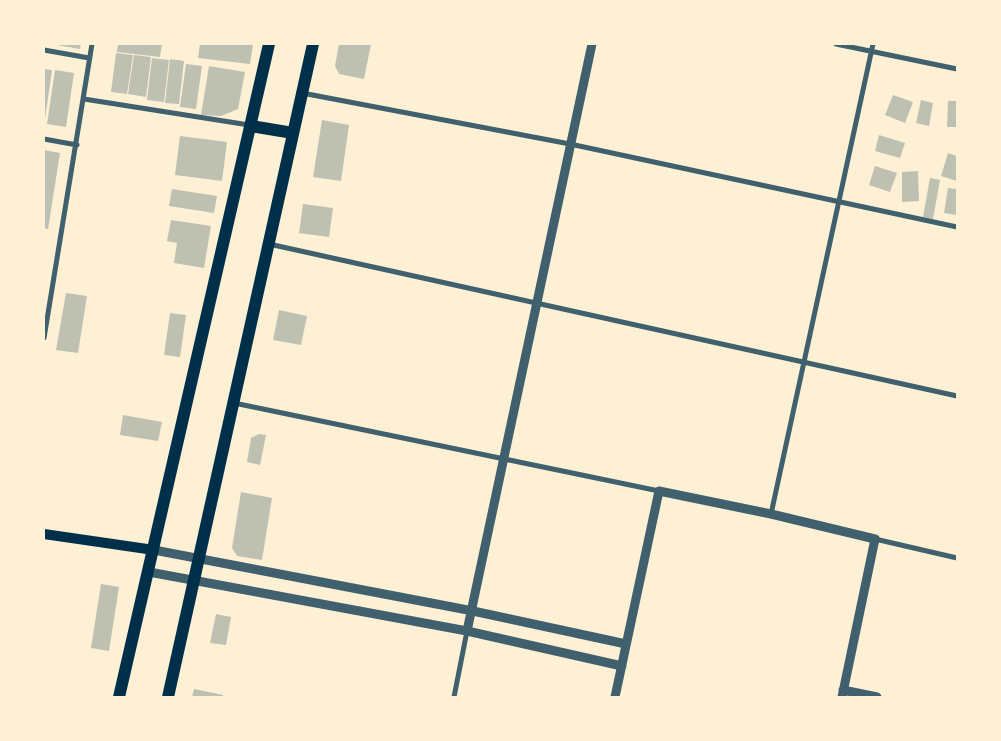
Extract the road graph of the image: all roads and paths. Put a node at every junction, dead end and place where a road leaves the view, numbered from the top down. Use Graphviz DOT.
graph roads {
  1 [pos="92,44"];
  2 [pos="269,44"];
  3 [pos="313,44"];
  4 [pos="592,44"];
  5 [pos="836,44"];
  6 [pos="872,44"];
  7 [pos="44,50"];
  8 [pos="871,52"];
  9 [pos="89,58"];
  10 [pos="957,69"];
  11 [pos="302,93"];
  12 [pos="84,99"];
  13 [pos="251,126"];
  14 [pos="293,133"];
  15 [pos="44,139"];
  16 [pos="570,144"];
  17 [pos="77,145"];
  18 [pos="838,202"];
  19 [pos="957,227"];
  20 [pos="268,244"];
  21 [pos="536,301"];
  22 [pos="44,338"];
  23 [pos="803,364"];
  24 [pos="957,396"];
  25 [pos="234,403"];
  26 [pos="504,459"];
  27 [pos="659,491"];
  28 [pos="771,514"];
  29 [pos="44,534"];
  30 [pos="875,540"];
  31 [pos="154,550"];
  32 [pos="957,558"];
  33 [pos="199,561"];
  34 [pos="149,572"];
  35 [pos="195,581"];
  36 [pos="473,611"];
  37 [pos="467,631"];
  38 [pos="626,644"];
  39 [pos="622,666"];
  40 [pos="843,694"];
  41 [pos="119,697"];
  42 [pos="168,697"];
  43 [pos="454,697"];
  44 [pos="615,697"];
  45 [pos="877,697"];
  1 -- 9 [label="street"];
  2 -- 13 [label="main road"];
  3 -- 11 [label="main road"];
  4 -- 16 [label="street"];
  5 -- 8 [label="street"];
  6 -- 8 [label="street"];
  7 -- 9 [label="street"];
  8 -- 10 [label="street"];
  8 -- 18 [label="street"];
  9 -- 12 [label="street"];
  11 -- 14 [label="main road"];
  11 -- 16 [label="street"];
  12 -- 13 [label="street"];
  12 -- 17 [label="street"];
  13 -- 14 [label="main road"];
  13 -- 31 [label="main road"];
  14 -- 20 [label="main road"];
  15 -- 17 [label="street"];
  16 -- 18 [label="street"];
  16 -- 21 [label="street"];
  17 -- 22 [label="street"];
  18 -- 19 [label="street"];
  18 -- 23 [label="street"];
  20 -- 21 [label="street"];
  20 -- 25 [label="main road"];
  21 -- 23 [label="street"];
  21 -- 26 [label="street"];
  23 -- 24 [label="street"];
  23 -- 28 [label="street"];
  25 -- 26 [label="street"];
  25 -- 33 [label="main road"];
  26 -- 27 [label="street"];
  26 -- 36 [label="street"];
  27 -- 28 [label="street"];
  27 -- 38 [label="street"];
  28 -- 30 [label="street"];
  29 -- 31 [label="main road"];
  30 -- 32 [label="street"];
  30 -- 40 [label="street"];
  31 -- 33 [label="street"];
  31 -- 34 [label="main road"];
  33 -- 35 [label="main road"];
  33 -- 36 [label="street"];
  34 -- 35 [label="street"];
  34 -- 41 [label="main road"];
  35 -- 37 [label="street"];
  35 -- 42 [label="main road"];
  36 -- 37 [label="street"];
  36 -- 38 [label="street"];
  37 -- 39 [label="street"];
  37 -- 43 [label="street"];
  38 -- 39 [label="street"];
  39 -- 44 [label="street"];
  40 -- 45 [label="street"];
}
